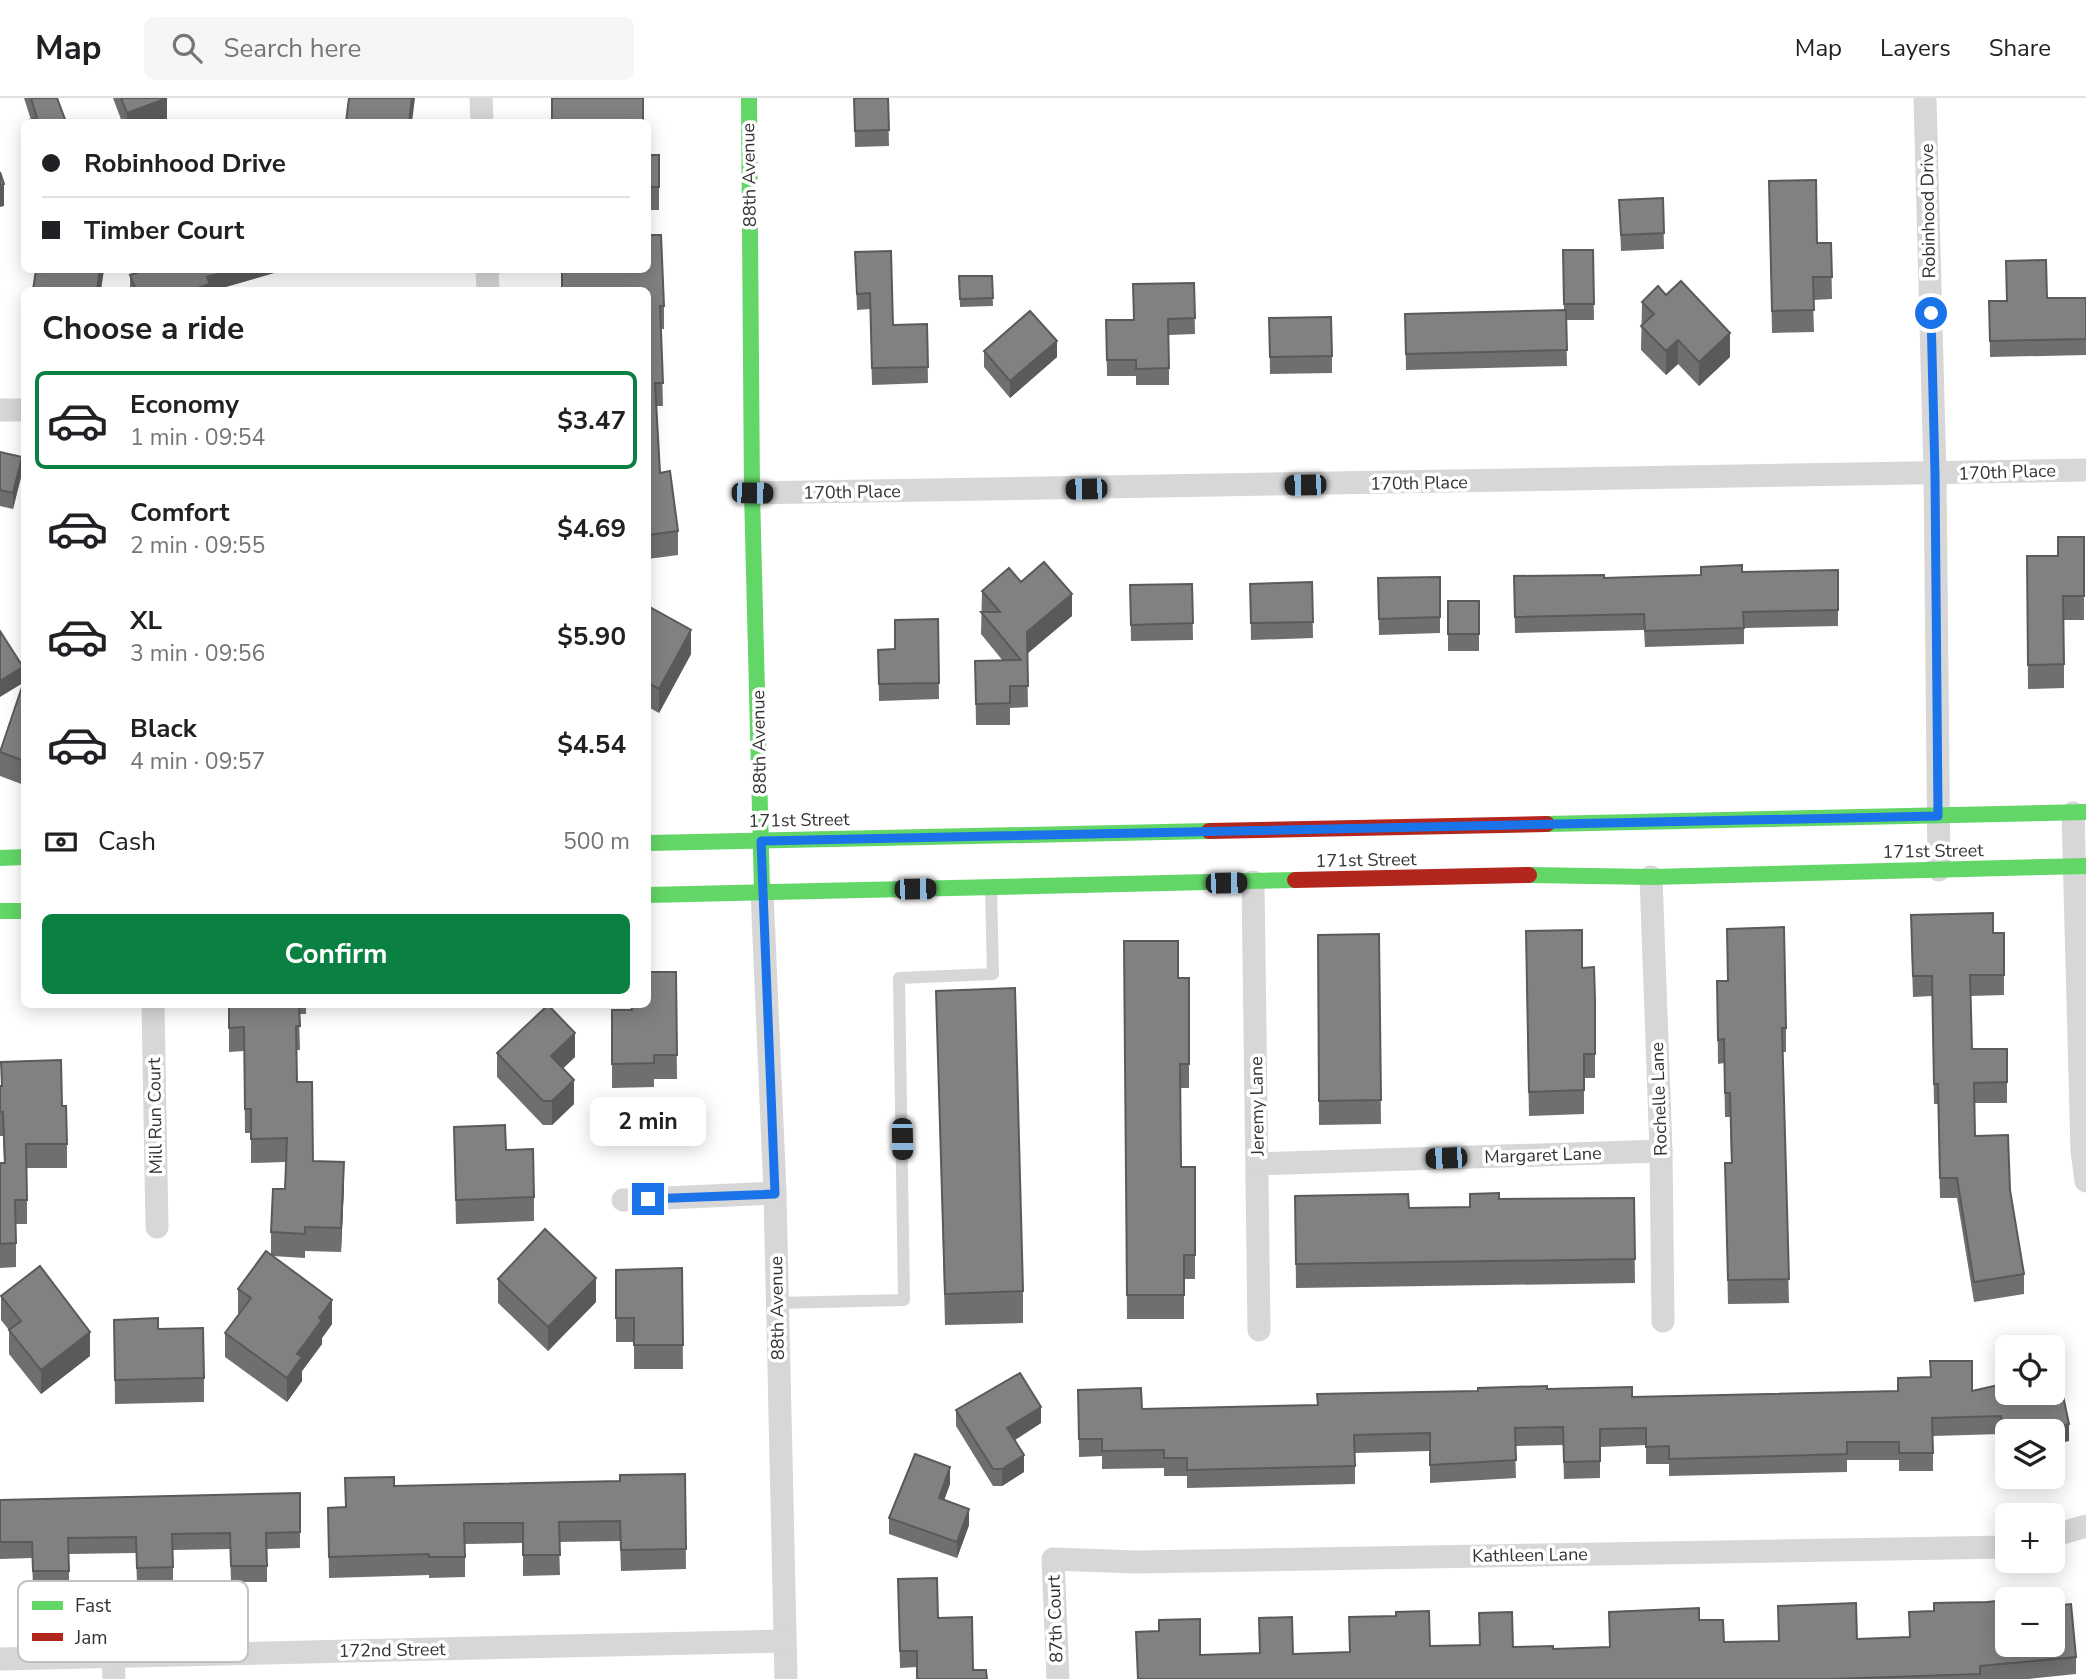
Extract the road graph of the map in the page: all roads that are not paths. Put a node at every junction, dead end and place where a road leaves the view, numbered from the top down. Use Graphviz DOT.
graph roads {
  1 [pos="481,98"];
  2 [pos="749,98"];
  3 [pos="1926,98"];
  4 [pos="482,119"];
  5 [pos="21,410"];
  6 [pos="0,411"];
  7 [pos="2086,470"];
  8 [pos="1935,474"];
  9 [pos="752,493"];
  10 [pos="2079,813"];
  11 [pos="1938,816"];
  12 [pos="761,841"];
  13 [pos="651,843"];
  14 [pos="0,858"];
  15 [pos="21,858"];
  16 [pos="2081,866"];
  17 [pos="1939,870"];
  18 [pos="1651,877"];
  19 [pos="1252,882"];
  20 [pos="991,888"];
  21 [pos="762,891"];
  22 [pos="651,895"];
  23 [pos="0,911"];
  24 [pos="21,911"];
  25 [pos="153,1008"];
  26 [pos="1661,1151"];
  27 [pos="2084,1151"];
  28 [pos="1258,1164"];
  29 [pos="2086,1181"];
  30 [pos="775,1194"];
  31 [pos="622,1200"];
  32 [pos="157,1227"];
  33 [pos="777,1303"];
  34 [pos="1662,1321"];
  35 [pos="1259,1330"];
  36 [pos="2086,1527"];
  37 [pos="2065,1533"];
  38 [pos="1995,1546"];
  39 [pos="1053,1559"];
  40 [pos="785,1641"];
  41 [pos="0,1659"];
  42 [pos="18,1660"];
  43 [pos="38,1662"];
  44 [pos="113,1668"];
  45 [pos="786,1679"];
  46 [pos="1058,1679"];
  1 -- 4 [label="street"];
  2 -- 9 [label="street, 88th Avenue"];
  3 -- 8 [label="street, Robinhood Drive"];
  5 -- 6 [label="street"];
  7 -- 8 [label="street, 170th Place"];
  8 -- 9 [label="street, 170th Place"];
  8 -- 11 [label="street, Robinhood Drive"];
  9 -- 12 [label="street, 88th Avenue"];
  10 -- 11 [label="street, 171st Street"];
  10 -- 16 [label="street"];
  11 -- 12 [label="street, 171st Street"];
  11 -- 17 [label="street, Robinhood Drive"];
  12 -- 13 [label="street, 171st Street"];
  12 -- 21 [label="street, 88th Avenue"];
  14 -- 15 [label="street"];
  16 -- 17 [label="street, 171st Street"];
  16 -- 27 [label="street"];
  17 -- 18 [label="street, 171st Street"];
  18 -- 19 [label="street, 171st Street"];
  18 -- 26 [label="street, Rochelle Lane"];
  19 -- 20 [label="street, 171st Street"];
  19 -- 28 [label="street, Jeremy Lane"];
  20 -- 21 [label="street, 171st Street"];
  20 -- 33 [label="lane"];
  21 -- 22 [label="street, 171st Street"];
  21 -- 30 [label="street, 88th Avenue"];
  23 -- 24 [label="street"];
  25 -- 32 [label="street, Mill Run Court"];
  26 -- 28 [label="street, Margaret Lane"];
  26 -- 34 [label="street, Rochelle Lane"];
  27 -- 29 [label="street"];
  28 -- 35 [label="street, Jeremy Lane"];
  30 -- 31 [label="street"];
  30 -- 33 [label="street, 88th Avenue"];
  33 -- 40 [label="street, 88th Avenue"];
  36 -- 37 [label="street"];
  38 -- 39 [label="street, Kathleen Lane"];
  39 -- 46 [label="street, 87th Court"];
  40 -- 44 [label="street, 172nd Street"];
  40 -- 45 [label="street, 88th Avenue"];
  41 -- 42 [label="street, 172nd Street"];
  43 -- 44 [label="street, 172nd Street"];
}
